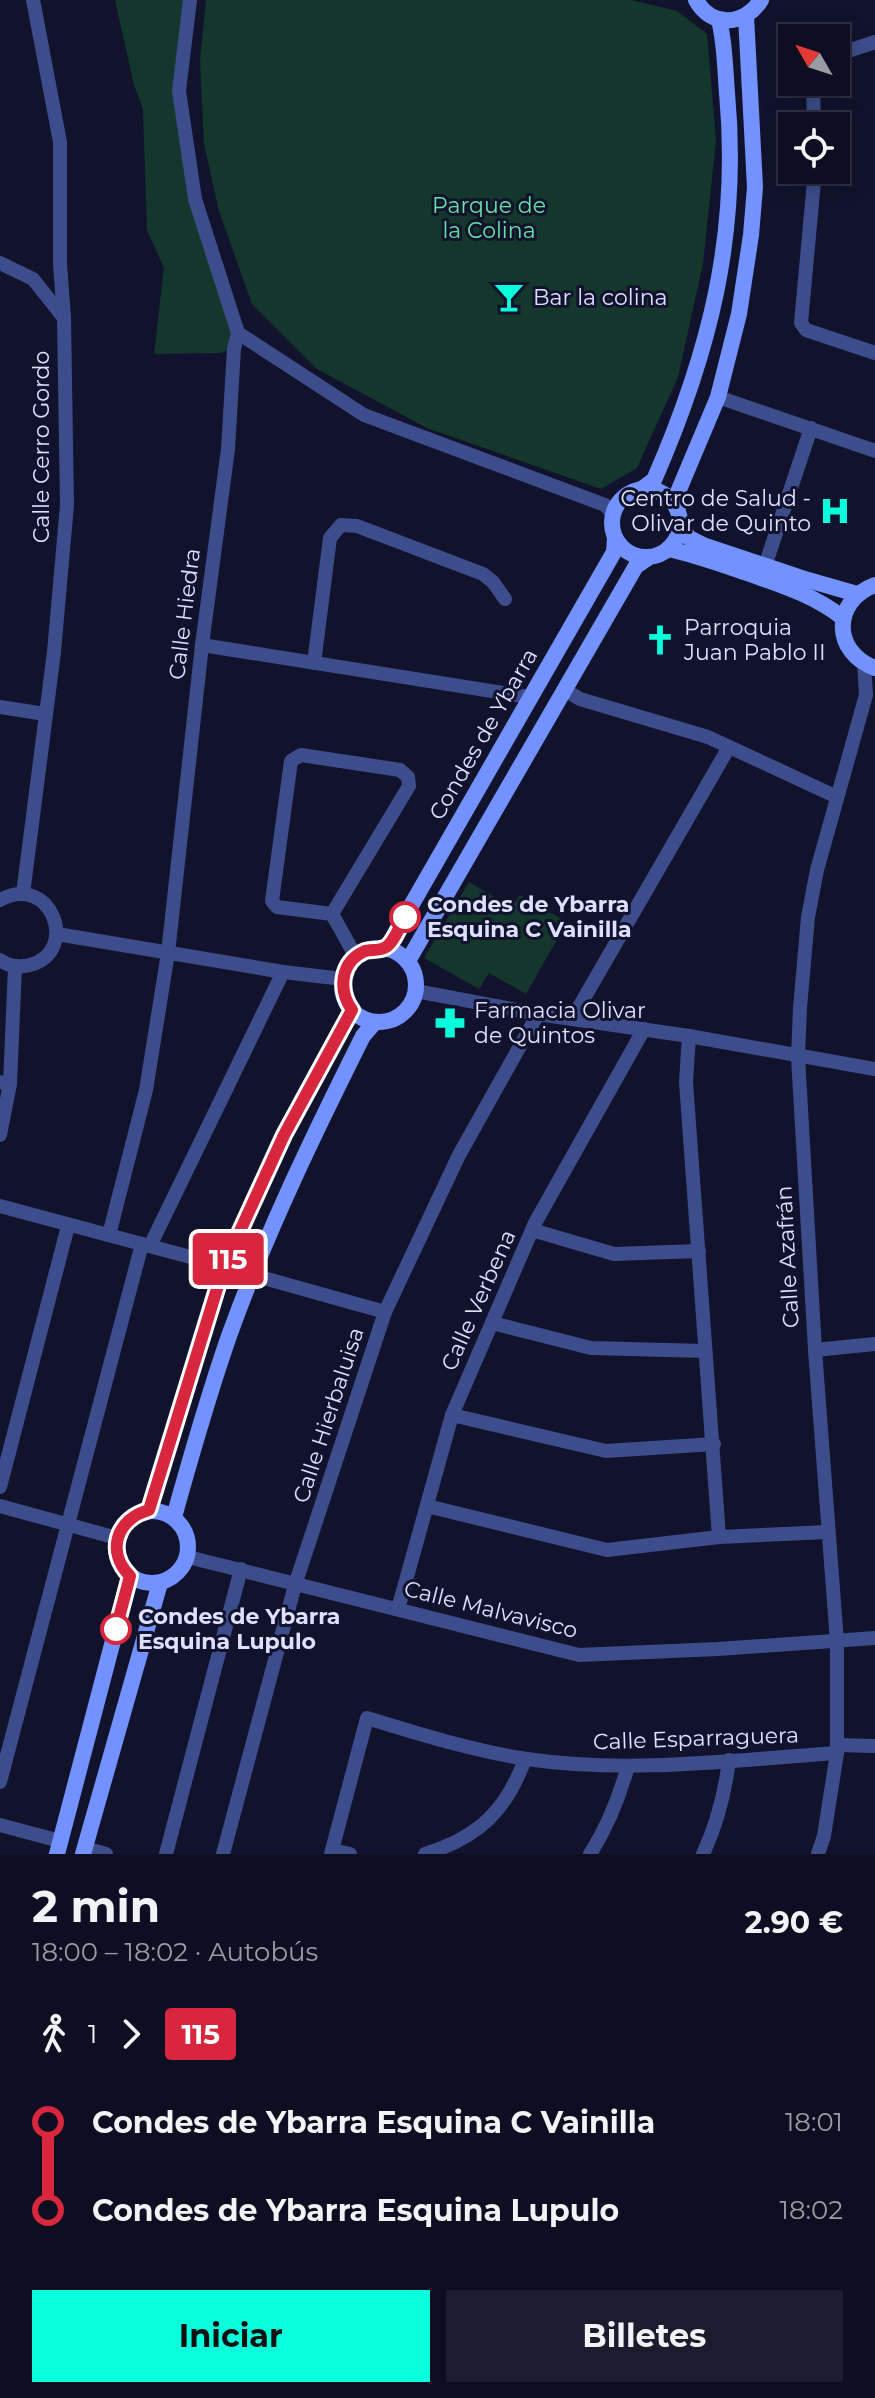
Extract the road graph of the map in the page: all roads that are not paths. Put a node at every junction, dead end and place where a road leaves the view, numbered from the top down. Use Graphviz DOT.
graph roads {
  1 [pos="33,0"];
  2 [pos="190,0"];
  3 [pos="696,0"];
  4 [pos="761,0"];
  5 [pos="746,16"];
  6 [pos="719,20"];
  7 [pos="875,42"];
  8 [pos="850,50"];
  9 [pos="814,184"];
  10 [pos="0,263"];
  11 [pos="60,264"];
  12 [pos="33,279"];
  13 [pos="64,318"];
  14 [pos="238,333"];
  15 [pos="875,353"];
  16 [pos="718,397"];
  17 [pos="811,428"];
  18 [pos="875,451"];
  19 [pos="642,489"];
  20 [pos="676,505"];
  21 [pos="612,507"];
  22 [pos="681,526"];
  23 [pos="615,538"];
  24 [pos="668,549"];
  25 [pos="648,558"];
  26 [pos="765,566"];
  27 [pos="875,585"];
  28 [pos="857,594"];
  29 [pos="505,599"];
  30 [pos="843,618"];
  31 [pos="202,645"];
  32 [pos="314,663"];
  33 [pos="869,666"];
  34 [pos="565,690"];
  35 [pos="529,697"];
  36 [pos="0,707"];
  37 [pos="45,714"];
  38 [pos="729,747"];
  39 [pos="837,797"];
  40 [pos="23,894"];
  41 [pos="0,900"];
  42 [pos="332,914"];
  43 [pos="57,934"];
  44 [pos="384,949"];
  45 [pos="168,953"];
  46 [pos="356,957"];
  47 [pos="0,960"];
  48 [pos="408,961"];
  49 [pos="15,967"];
  50 [pos="283,972"];
  51 [pos="343,979"];
  52 [pos="415,995"];
  53 [pos="352,1010"];
  54 [pos="538,1014"];
  55 [pos="572,1019"];
  56 [pos="375,1022"];
  57 [pos="644,1029"];
  58 [pos="689,1036"];
  59 [pos="798,1057"];
  60 [pos="875,1069"];
  61 [pos="5,1083"];
  62 [pos="0,1135"];
  63 [pos="0,1206"];
  64 [pos="68,1226"];
  65 [pos="532,1230"];
  66 [pos="109,1235"];
  67 [pos="146,1245"];
  68 [pos="699,1251"];
  69 [pos="224,1266"];
  70 [pos="253,1275"];
  71 [pos="385,1312"];
  72 [pos="492,1323"];
  73 [pos="875,1344"];
  74 [pos="815,1350"];
  75 [pos="705,1351"];
  76 [pos="452,1415"];
  77 [pos="714,1444"];
  78 [pos="0,1487"];
  79 [pos="0,1506"];
  80 [pos="427,1506"];
  81 [pos="149,1510"];
  82 [pos="174,1517"];
  83 [pos="68,1524"];
  84 [pos="827,1532"];
  85 [pos="719,1537"];
  86 [pos="117,1538"];
  87 [pos="188,1557"];
  88 [pos="241,1569"];
  89 [pos="130,1576"];
  90 [pos="160,1583"];
  91 [pos="295,1585"];
  92 [pos="398,1609"];
  93 [pos="875,1638"];
  94 [pos="837,1642"];
  95 [pos="875,1746"];
  96 [pos="837,1749"];
  97 [pos="525,1759"];
  98 [pos="729,1760"];
  99 [pos="628,1766"];
  100 [pos="0,1782"];
  101 [pos="0,1825"];
  102 [pos="58,1848"];
  103 [pos="84,1851"];
  104 [pos="331,1852"];
  105 [pos="106,1854"];
  106 [pos="166,1854"];
  107 [pos="223,1854"];
  108 [pos="350,1854"];
  109 [pos="425,1854"];
  110 [pos="590,1854"];
  111 [pos="703,1854"];
  112 [pos="818,1854"];
  1 -- 11 [label="street, Calle Cerro Gordo"];
  2 -- 14 [label="street, Calle Hiedra"];
  3 -- 6 [label="main road"];
  4 -- 5 [label="main road"];
  5 -- 6 [label="main road"];
  5 -- 16 [label="main road"];
  6 -- 19 [label="main road"];
  7 -- 8 [label="street"];
  9 -- 15 [label="street"];
  10 -- 12 [label="street"];
  11 -- 12 [label="street"];
  11 -- 13 [label="street, Calle Cerro Gordo"];
  12 -- 13 [label="street"];
  13 -- 37 [label="street, Calle Cerro Gordo"];
  14 -- 21 [label="street"];
  14 -- 31 [label="street, Calle Hiedra"];
  16 -- 17 [label="street"];
  16 -- 20 [label="main road"];
  17 -- 18 [label="street"];
  17 -- 26 [label="street"];
  19 -- 20 [label="main road"];
  19 -- 21 [label="main road"];
  20 -- 22 [label="main road"];
  21 -- 23 [label="main road"];
  22 -- 24 [label="main road"];
  22 -- 26 [label="main road"];
  23 -- 25 [label="main road"];
  23 -- 35 [label="main road, Condes de Ybarra"];
  24 -- 25 [label="main road"];
  24 -- 30 [label="main road"];
  25 -- 34 [label="main road"];
  26 -- 28 [label="main road"];
  27 -- 28 [label="main road"];
  28 -- 30 [label="main road"];
  29 -- 32 [label="street"];
  30 -- 33 [label="main road"];
  31 -- 32 [label="street"];
  31 -- 45 [label="street, Calle Hiedra"];
  32 -- 35 [label="street"];
  33 -- 39 [label="street, Calle Azafrán"];
  34 -- 38 [label="street"];
  34 -- 48 [label="main road"];
  35 -- 44 [label="main road, Condes de Ybarra"];
  36 -- 37 [label="street"];
  37 -- 40 [label="street, Calle Cerro Gordo"];
  38 -- 39 [label="street"];
  38 -- 55 [label="street"];
  39 -- 59 [label="street, Calle Azafrán"];
  40 -- 41 [label="street"];
  40 -- 43 [label="street"];
  42 -- 42 [label="street"];
  42 -- 46 [label="street"];
  43 -- 45 [label="street"];
  43 -- 49 [label="street"];
  44 -- 46 [label="main road"];
  44 -- 48 [label="main road"];
  45 -- 50 [label="street"];
  45 -- 66 [label="street, Calle Hiedra"];
  46 -- 51 [label="main road"];
  47 -- 49 [label="street"];
  48 -- 52 [label="main road"];
  49 -- 61 [label="street"];
  50 -- 51 [label="street"];
  50 -- 67 [label="street"];
  51 -- 53 [label="main road"];
  52 -- 54 [label="street"];
  52 -- 56 [label="main road"];
  53 -- 56 [label="main road"];
  53 -- 69 [label="main road"];
  54 -- 55 [label="street"];
  54 -- 71 [label="street, Calle Hierbaluisa"];
  55 -- 57 [label="street"];
  56 -- 70 [label="main road"];
  57 -- 58 [label="street"];
  57 -- 65 [label="street, Calle Verbena"];
  58 -- 59 [label="street"];
  58 -- 68 [label="street"];
  59 -- 60 [label="street"];
  59 -- 74 [label="street, Calle Azafrán"];
  61 -- 62 [label="street"];
  63 -- 64 [label="street"];
  64 -- 66 [label="street"];
  64 -- 78 [label="street"];
  65 -- 68 [label="street"];
  65 -- 72 [label="street, Calle Verbena"];
  66 -- 67 [label="street"];
  67 -- 69 [label="street"];
  67 -- 83 [label="street"];
  68 -- 75 [label="street"];
  69 -- 81 [label="main road"];
  70 -- 71 [label="street"];
  70 -- 82 [label="main road"];
  71 -- 91 [label="street, Calle Hierbaluisa"];
  72 -- 75 [label="street"];
  72 -- 76 [label="street, Calle Verbena"];
  73 -- 74 [label="street"];
  74 -- 84 [label="street, Calle Azafrán"];
  75 -- 77 [label="street"];
  76 -- 77 [label="street"];
  76 -- 80 [label="street, Calle Verbena"];
  77 -- 85 [label="street"];
  79 -- 83 [label="street"];
  80 -- 85 [label="street"];
  80 -- 92 [label="street, Calle Verbena"];
  81 -- 82 [label="main road"];
  81 -- 86 [label="main road"];
  82 -- 87 [label="main road"];
  83 -- 86 [label="street"];
  83 -- 100 [label="street"];
  84 -- 85 [label="street"];
  84 -- 94 [label="street, Calle Azafrán"];
  86 -- 89 [label="main road"];
  87 -- 88 [label="street, Calle Malvavisco"];
  87 -- 90 [label="main road"];
  88 -- 91 [label="street, Calle Malvavisco"];
  88 -- 106 [label="street"];
  89 -- 90 [label="main road"];
  89 -- 102 [label="main road"];
  90 -- 103 [label="main road"];
  91 -- 92 [label="street, Calle Malvavisco"];
  91 -- 107 [label="street, Calle Hierbaluisa"];
  92 -- 94 [label="street, Calle Malvavisco"];
  93 -- 94 [label="street, Calle Malvavisco"];
  94 -- 96 [label="street, Calle Azafrán"];
  95 -- 96 [label="street, Calle Esparraguera"];
  96 -- 98 [label="street, Calle Esparraguera"];
  96 -- 112 [label="street, Calle Azafrán"];
  97 -- 99 [label="street, Calle Esparraguera"];
  97 -- 104 [label="street, Calle Esparraguera"];
  97 -- 109 [label="street"];
  98 -- 99 [label="street, Calle Esparraguera"];
  98 -- 111 [label="street"];
  99 -- 110 [label="street"];
  101 -- 102 [label="street"];
  103 -- 105 [label="street"];
  104 -- 108 [label="street"];
}
